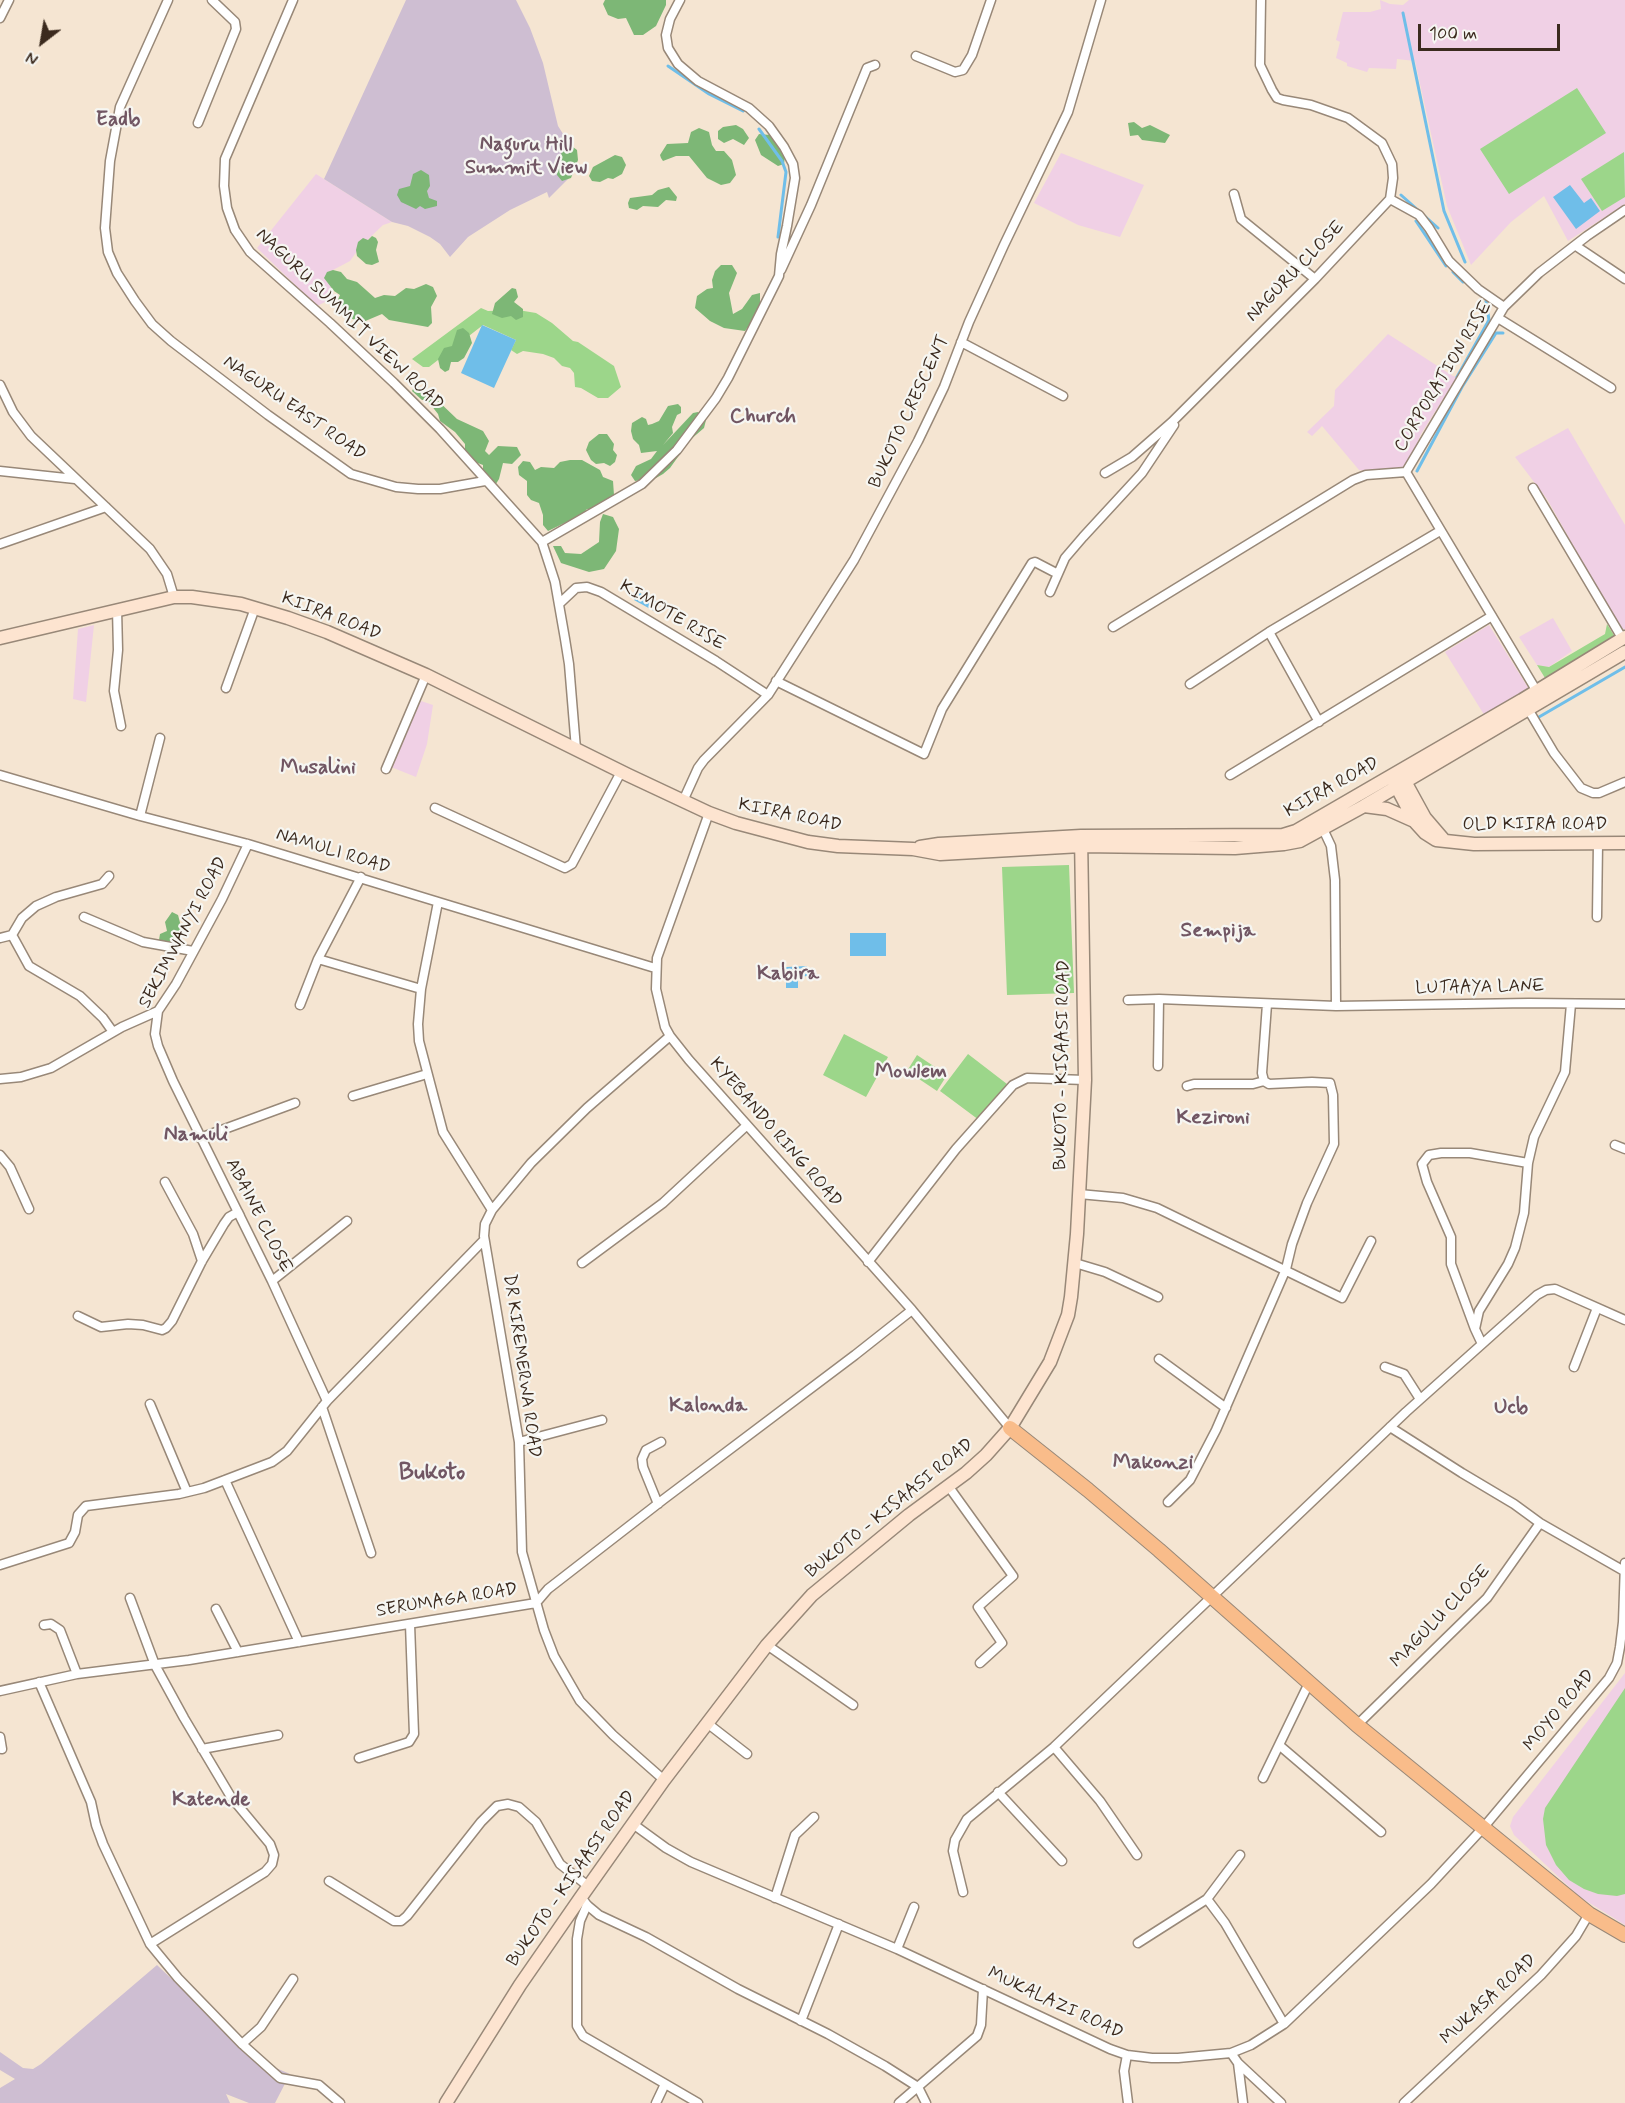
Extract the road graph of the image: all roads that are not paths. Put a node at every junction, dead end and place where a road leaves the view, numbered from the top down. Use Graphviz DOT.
graph roads {
  1 [pos="9,0"];
  2 [pos="168,0"];
  3 [pos="212,0"];
  4 [pos="293,0"];
  5 [pos="680,0"];
  6 [pos="991,0"];
  7 [pos="1101,0"];
  8 [pos="1261,0"];
  9 [pos="0,18"];
  10 [pos="916,56"];
  11 [pos="875,65"];
  12 [pos="198,123"];
  13 [pos="1233,194"];
  14 [pos="1390,199"];
  15 [pos="1625,210"];
  16 [pos="1576,246"];
  17 [pos="779,276"];
  18 [pos="1315,279"];
  19 [pos="1625,279"];
  20 [pos="1504,307"];
  21 [pos="1498,318"];
  22 [pos="961,342"];
  23 [pos="0,385"];
  24 [pos="1611,388"];
  25 [pos="1063,396"];
  26 [pos="1182,412"];
  27 [pos="0,471"];
  28 [pos="1406,472"];
  29 [pos="1105,473"];
  30 [pos="75,479"];
  31 [pos="485,481"];
  32 [pos="1533,488"];
  33 [pos="106,507"];
  34 [pos="1440,531"];
  35 [pos="542,543"];
  36 [pos="0,544"];
  37 [pos="1058,574"];
  38 [pos="1050,592"];
  39 [pos="174,597"];
  40 [pos="559,604"];
  41 [pos="255,608"];
  42 [pos="117,609"];
  43 [pos="1491,616"];
  44 [pos="1113,627"];
  45 [pos="1269,632"];
  46 [pos="1624,637"];
  47 [pos="0,638"];
  48 [pos="1625,652"];
  49 [pos="426,675"];
  50 [pos="776,681"];
  51 [pos="1190,684"];
  52 [pos="226,688"];
  53 [pos="768,694"];
  54 [pos="1539,696"];
  55 [pos="1528,709"];
  56 [pos="1319,723"];
  57 [pos="121,726"];
  58 [pos="160,738"];
  59 [pos="576,748"];
  60 [pos="386,769"];
  61 [pos="624,774"];
  62 [pos="1230,775"];
  63 [pos="1,778"];
  64 [pos="1398,779"];
  65 [pos="1625,782"];
  66 [pos="683,801"];
  67 [pos="1364,806"];
  68 [pos="435,808"];
  69 [pos="703,811"];
  70 [pos="140,816"];
  71 [pos="1415,822"];
  72 [pos="1323,829"];
  73 [pos="1081,841"];
  74 [pos="1446,842"];
  75 [pos="1598,843"];
  76 [pos="1625,843"];
  77 [pos="248,844"];
  78 [pos="109,876"];
  79 [pos="361,877"];
  80 [pos="438,903"];
  81 [pos="84,917"];
  82 [pos="1597,917"];
  83 [pos="12,934"];
  84 [pos="0,939"];
  85 [pos="193,951"];
  86 [pos="318,959"];
  87 [pos="655,968"];
  88 [pos="421,989"];
  89 [pos="1159,999"];
  90 [pos="1128,1000"];
  91 [pos="1267,1004"];
  92 [pos="1572,1004"];
  93 [pos="1625,1004"];
  94 [pos="300,1005"];
  95 [pos="1336,1006"];
  96 [pos="158,1011"];
  97 [pos="113,1032"];
  98 [pos="670,1036"];
  99 [pos="1158,1066"];
  100 [pos="427,1074"];
  101 [pos="1084,1080"];
  102 [pos="1,1081"];
  103 [pos="1264,1081"];
  104 [pos="1187,1086"];
  105 [pos="353,1096"];
  106 [pos="295,1102"];
  107 [pos="746,1126"];
  108 [pos="200,1138"];
  109 [pos="1615,1145"];
  110 [pos="1625,1149"];
  111 [pos="0,1155"];
  112 [pos="1528,1163"];
  113 [pos="165,1182"];
  114 [pos="1079,1194"];
  115 [pos="29,1209"];
  116 [pos="492,1210"];
  117 [pos="238,1212"];
  118 [pos="347,1221"];
  119 [pos="484,1240"];
  120 [pos="1371,1241"];
  121 [pos="202,1261"];
  122 [pos="868,1262"];
  123 [pos="582,1263"];
  124 [pos="1075,1263"];
  125 [pos="1286,1269"];
  126 [pos="272,1281"];
  127 [pos="1158,1297"];
  128 [pos="1597,1308"];
  129 [pos="912,1310"];
  130 [pos="78,1316"];
  131 [pos="1625,1320"];
  132 [pos="1475,1329"];
  133 [pos="1482,1344"];
  134 [pos="1159,1359"];
  135 [pos="1385,1366"];
  136 [pos="1574,1367"];
  137 [pos="1420,1399"];
  138 [pos="150,1404"];
  139 [pos="324,1404"];
  140 [pos="1226,1408"];
  141 [pos="602,1420"];
  142 [pos="1390,1427"];
  143 [pos="1010,1428"];
  144 [pos="519,1442"];
  145 [pos="661,1442"];
  146 [pos="225,1480"];
  147 [pos="949,1487"];
  148 [pos="188,1492"];
  149 [pos="1168,1502"];
  150 [pos="658,1504"];
  151 [pos="1540,1523"];
  152 [pos="371,1553"];
  153 [pos="0,1564"];
  154 [pos="1624,1567"];
  155 [pos="130,1598"];
  156 [pos="1212,1598"];
  157 [pos="536,1603"];
  158 [pos="216,1609"];
  159 [pos="410,1624"];
  160 [pos="44,1625"];
  161 [pos="299,1642"];
  162 [pos="767,1644"];
  163 [pos="238,1653"];
  164 [pos="980,1663"];
  165 [pos="155,1665"];
  166 [pos="76,1674"];
  167 [pos="39,1682"];
  168 [pos="1309,1683"];
  169 [pos="0,1691"];
  170 [pos="853,1705"];
  171 [pos="707,1723"];
  172 [pos="1357,1725"];
  173 [pos="278,1735"];
  174 [pos="0,1737"];
  175 [pos="1279,1745"];
  176 [pos="1054,1746"];
  177 [pos="2,1749"];
  178 [pos="202,1749"];
  179 [pos="747,1754"];
  180 [pos="359,1758"];
  181 [pos="1263,1778"];
  182 [pos="664,1780"];
  183 [pos="998,1792"];
  184 [pos="814,1817"];
  185 [pos="633,1824"];
  186 [pos="1484,1828"];
  187 [pos="1381,1832"];
  188 [pos="1137,1854"];
  189 [pos="1240,1855"];
  190 [pos="1062,1861"];
  191 [pos="329,1881"];
  192 [pos="963,1892"];
  193 [pos="585,1896"];
  194 [pos="775,1898"];
  195 [pos="1207,1899"];
  196 [pos="914,1907"];
  197 [pos="1589,1914"];
  198 [pos="839,1924"];
  199 [pos="1625,1935"];
  200 [pos="1138,1943"];
  201 [pos="150,1944"];
  202 [pos="897,1948"];
  203 [pos="293,1979"];
  204 [pos="982,1989"];
  205 [pos="801,2021"];
  206 [pos="1284,2024"];
  207 [pos="242,2044"];
  208 [pos="1231,2053"];
  209 [pos="1127,2055"];
  210 [pos="1238,2064"];
  211 [pos="665,2084"];
  212 [pos="918,2087"];
  213 [pos="340,2103"];
  214 [pos="446,2103"];
  215 [pos="656,2103"];
  216 [pos="698,2103"];
  217 [pos="898,2103"];
  218 [pos="926,2103"];
  219 [pos="1128,2103"];
  220 [pos="1243,2103"];
  221 [pos="1281,2103"];
  222 [pos="1404,2103"];
  1 -- 9 [label="street"];
  2 -- 31 [label="street, NAGURU EAST ROAD"];
  3 -- 12 [label="street"];
  4 -- 31 [label="street, NAGURU SUMMIT VIEW ROAD"];
  5 -- 17 [label="street"];
  6 -- 10 [label="street"];
  7 -- 22 [label="street, BUKOTO CRESCENT"];
  8 -- 14 [label="street"];
  11 -- 17 [label="street"];
  13 -- 18 [label="street"];
  14 -- 18 [label="street, NAGURU CLOSE"];
  14 -- 20 [label="street"];
  15 -- 16 [label="street, CORPORATION RISE"];
  16 -- 19 [label="street"];
  16 -- 20 [label="street, CORPORATION RISE"];
  17 -- 35 [label="street"];
  18 -- 26 [label="street, NAGURU CLOSE"];
  20 -- 21 [label="street, CORPORATION RISE"];
  21 -- 24 [label="street"];
  21 -- 28 [label="street, CORPORATION RISE"];
  22 -- 25 [label="street"];
  22 -- 50 [label="street, BUKOTO CRESCENT"];
  23 -- 30 [label="street"];
  26 -- 29 [label="street, NAGURU CLOSE"];
  26 -- 37 [label="street"];
  27 -- 30 [label="street"];
  28 -- 34 [label="street, CORPORATION RISE"];
  28 -- 44 [label="street, CORPORATION RISE"];
  30 -- 33 [label="street"];
  31 -- 35 [label="street"];
  32 -- 46 [label="street"];
  33 -- 36 [label="street"];
  33 -- 39 [label="street"];
  34 -- 43 [label="street, CORPORATION RISE"];
  34 -- 45 [label="street"];
  35 -- 40 [label="street"];
  37 -- 38 [label="street"];
  37 -- 50 [label="street"];
  39 -- 41 [label="main road, KIIRA ROAD"];
  39 -- 42 [label="main road, KIIRA ROAD"];
  40 -- 53 [label="street, KIMOTE RISE"];
  40 -- 59 [label="street"];
  41 -- 49 [label="main road, KIIRA ROAD"];
  41 -- 52 [label="street"];
  42 -- 47 [label="main road, KIIRA ROAD"];
  42 -- 57 [label="street"];
  43 -- 54 [label="street, CORPORATION RISE"];
  43 -- 56 [label="street"];
  45 -- 51 [label="street"];
  45 -- 56 [label="street"];
  46 -- 54 [label="main road, KIIRA ROAD"];
  48 -- 54 [label="main road, KIIRA ROAD"];
  49 -- 59 [label="main road, KIIRA ROAD"];
  49 -- 60 [label="street"];
  50 -- 53 [label="street, BUKOTO CRESCENT"];
  53 -- 66 [label="street, BUKOTO CRESCENT"];
  54 -- 55 [label="main road, KIIRA ROAD"];
  54 -- 64 [label="main road, KIIRA ROAD"];
  55 -- 64 [label="main road, KIIRA ROAD"];
  55 -- 65 [label="street"];
  56 -- 62 [label="street"];
  58 -- 70 [label="street"];
  59 -- 61 [label="main road, KIIRA ROAD"];
  61 -- 66 [label="main road, KIIRA ROAD"];
  61 -- 68 [label="street"];
  63 -- 70 [label="street, NAMULI ROAD"];
  64 -- 67 [label="main road, KIIRA ROAD"];
  64 -- 71 [label="main road, OLD KIIRA ROAD"];
  64 -- 73 [label="main road, KIIRA ROAD"];
  64 -- 74 [label="main road, OLD KIIRA ROAD"];
  66 -- 69 [label="main road, KIIRA ROAD"];
  67 -- 71 [label="main road"];
  67 -- 72 [label="main road, KIIRA ROAD"];
  69 -- 73 [label="main road, KIIRA ROAD"];
  69 -- 87 [label="street, KYEBANDO RING ROAD"];
  70 -- 77 [label="street, NAMULI ROAD"];
  71 -- 74 [label="main road, OLD KIIRA ROAD"];
  72 -- 73 [label="main road, KIIRA ROAD"];
  72 -- 95 [label="street"];
  73 -- 101 [label="main road, BUKOTO - KISAASI ROAD"];
  74 -- 75 [label="main road, OLD KIIRA ROAD"];
  75 -- 76 [label="main road, OLD KIIRA ROAD"];
  75 -- 82 [label="street"];
  77 -- 79 [label="street, NAMULI ROAD"];
  77 -- 85 [label="street, SEKIMWANYI ROAD"];
  78 -- 83 [label="street"];
  79 -- 80 [label="street, NAMULI ROAD"];
  79 -- 86 [label="street"];
  80 -- 87 [label="street, NAMULI ROAD"];
  80 -- 88 [label="street"];
  81 -- 85 [label="street"];
  83 -- 84 [label="street"];
  83 -- 97 [label="street"];
  85 -- 96 [label="street, SEKIMWANYI ROAD"];
  86 -- 88 [label="street"];
  86 -- 94 [label="street"];
  87 -- 98 [label="street, KYEBANDO RING ROAD"];
  88 -- 100 [label="street"];
  89 -- 90 [label="street, LUTAAYA LANE"];
  89 -- 91 [label="street, LUTAAYA LANE"];
  89 -- 99 [label="street"];
  91 -- 95 [label="street, LUTAAYA LANE"];
  91 -- 103 [label="street"];
  92 -- 93 [label="street, LUTAAYA LANE"];
  92 -- 95 [label="street, LUTAAYA LANE"];
  92 -- 112 [label="street"];
  96 -- 97 [label="street"];
  96 -- 108 [label="street, SEKIMWANYI ROAD"];
  97 -- 102 [label="street"];
  98 -- 107 [label="street, KYEBANDO RING ROAD"];
  98 -- 116 [label="street"];
  100 -- 105 [label="street"];
  100 -- 116 [label="street"];
  101 -- 114 [label="main road, BUKOTO - KISAASI ROAD"];
  101 -- 122 [label="street"];
  103 -- 104 [label="street"];
  103 -- 125 [label="street"];
  106 -- 108 [label="street"];
  107 -- 122 [label="street, KYEBANDO RING ROAD"];
  107 -- 123 [label="street"];
  108 -- 117 [label="street, ABAINE CLOSE"];
  109 -- 110 [label="street"];
  111 -- 115 [label="street"];
  112 -- 132 [label="street"];
  112 -- 132 [label="street"];
  113 -- 121 [label="street"];
  114 -- 124 [label="main road, BUKOTO - KISAASI ROAD"];
  114 -- 125 [label="street"];
  116 -- 119 [label="street"];
  117 -- 121 [label="street"];
  117 -- 126 [label="street, ABAINE CLOSE"];
  117 -- 139 [label="street"];
  118 -- 126 [label="street"];
  119 -- 139 [label="street"];
  119 -- 144 [label="street, DR KIREMERWA ROAD"];
  120 -- 125 [label="street"];
  121 -- 130 [label="street"];
  122 -- 129 [label="street, KYEBANDO RING ROAD"];
  124 -- 127 [label="street"];
  124 -- 143 [label="main road, BUKOTO - KISAASI ROAD"];
  125 -- 140 [label="street"];
  126 -- 139 [label="street, ABAINE CLOSE"];
  128 -- 131 [label="street"];
  128 -- 133 [label="street"];
  128 -- 136 [label="street"];
  129 -- 143 [label="street, KYEBANDO RING ROAD"];
  129 -- 150 [label="street, SERUMAGA ROAD"];
  132 -- 133 [label="street"];
  133 -- 137 [label="street"];
  134 -- 140 [label="street"];
  135 -- 137 [label="street"];
  137 -- 142 [label="street"];
  138 -- 148 [label="street"];
  139 -- 146 [label="street"];
  139 -- 152 [label="street"];
  140 -- 149 [label="street"];
  141 -- 144 [label="street"];
  142 -- 151 [label="street"];
  142 -- 156 [label="street"];
  143 -- 147 [label="main road, BUKOTO - KISAASI ROAD"];
  143 -- 156 [label="main road"];
  144 -- 157 [label="street, DR KIREMERWA ROAD"];
  145 -- 150 [label="street"];
  146 -- 148 [label="street"];
  146 -- 161 [label="street"];
  147 -- 162 [label="main road, BUKOTO - KISAASI ROAD"];
  147 -- 164 [label="street"];
  148 -- 153 [label="street"];
  150 -- 157 [label="street, SERUMAGA ROAD"];
  151 -- 154 [label="street"];
  151 -- 172 [label="street, MAGULU CLOSE"];
  154 -- 186 [label="street, MOYO ROAD"];
  155 -- 165 [label="street"];
  156 -- 168 [label="main road"];
  156 -- 176 [label="street"];
  157 -- 159 [label="street, SERUMAGA ROAD"];
  157 -- 182 [label="street, DR KIREMERWA ROAD"];
  158 -- 163 [label="street"];
  159 -- 161 [label="street, SERUMAGA ROAD"];
  159 -- 180 [label="street"];
  160 -- 166 [label="street"];
  161 -- 163 [label="street, SERUMAGA ROAD"];
  162 -- 170 [label="street"];
  162 -- 171 [label="main road, BUKOTO - KISAASI ROAD"];
  163 -- 165 [label="street, SERUMAGA ROAD"];
  165 -- 166 [label="street, SERUMAGA ROAD"];
  165 -- 178 [label="street"];
  166 -- 167 [label="street, SERUMAGA ROAD"];
  167 -- 169 [label="street, SERUMAGA ROAD"];
  167 -- 201 [label="street"];
  168 -- 172 [label="main road"];
  168 -- 175 [label="street"];
  171 -- 179 [label="street"];
  171 -- 182 [label="main road, BUKOTO - KISAASI ROAD"];
  172 -- 186 [label="main road"];
  173 -- 178 [label="street"];
  174 -- 177 [label="street"];
  175 -- 181 [label="street"];
  175 -- 187 [label="street"];
  176 -- 183 [label="street"];
  176 -- 188 [label="street"];
  178 -- 201 [label="street"];
  182 -- 185 [label="main road, BUKOTO - KISAASI ROAD"];
  183 -- 190 [label="street"];
  183 -- 192 [label="street"];
  184 -- 194 [label="street"];
  185 -- 193 [label="main road, BUKOTO - KISAASI ROAD"];
  185 -- 194 [label="street, MUKALAZI ROAD"];
  186 -- 197 [label="main road"];
  186 -- 206 [label="street, MUKALAZI ROAD"];
  189 -- 195 [label="street"];
  191 -- 193 [label="street"];
  193 -- 205 [label="street"];
  193 -- 211 [label="street"];
  193 -- 214 [label="main road, BUKOTO - KISAASI ROAD"];
  194 -- 198 [label="street, MUKALAZI ROAD"];
  195 -- 200 [label="street"];
  195 -- 206 [label="street"];
  196 -- 202 [label="street"];
  197 -- 199 [label="main road"];
  197 -- 222 [label="street, MUKASA ROAD"];
  198 -- 202 [label="street, MUKALAZI ROAD"];
  198 -- 205 [label="street"];
  201 -- 207 [label="street"];
  202 -- 204 [label="street, MUKALAZI ROAD"];
  203 -- 207 [label="street"];
  204 -- 209 [label="street, MUKALAZI ROAD"];
  204 -- 212 [label="street"];
  205 -- 212 [label="street"];
  206 -- 208 [label="street, MUKALAZI ROAD"];
  207 -- 213 [label="street"];
  208 -- 209 [label="street, MUKALAZI ROAD"];
  208 -- 210 [label="street"];
  209 -- 219 [label="street"];
  210 -- 220 [label="street"];
  210 -- 221 [label="street"];
  211 -- 215 [label="street"];
  211 -- 216 [label="street"];
  212 -- 217 [label="street"];
  212 -- 218 [label="street"];
}
